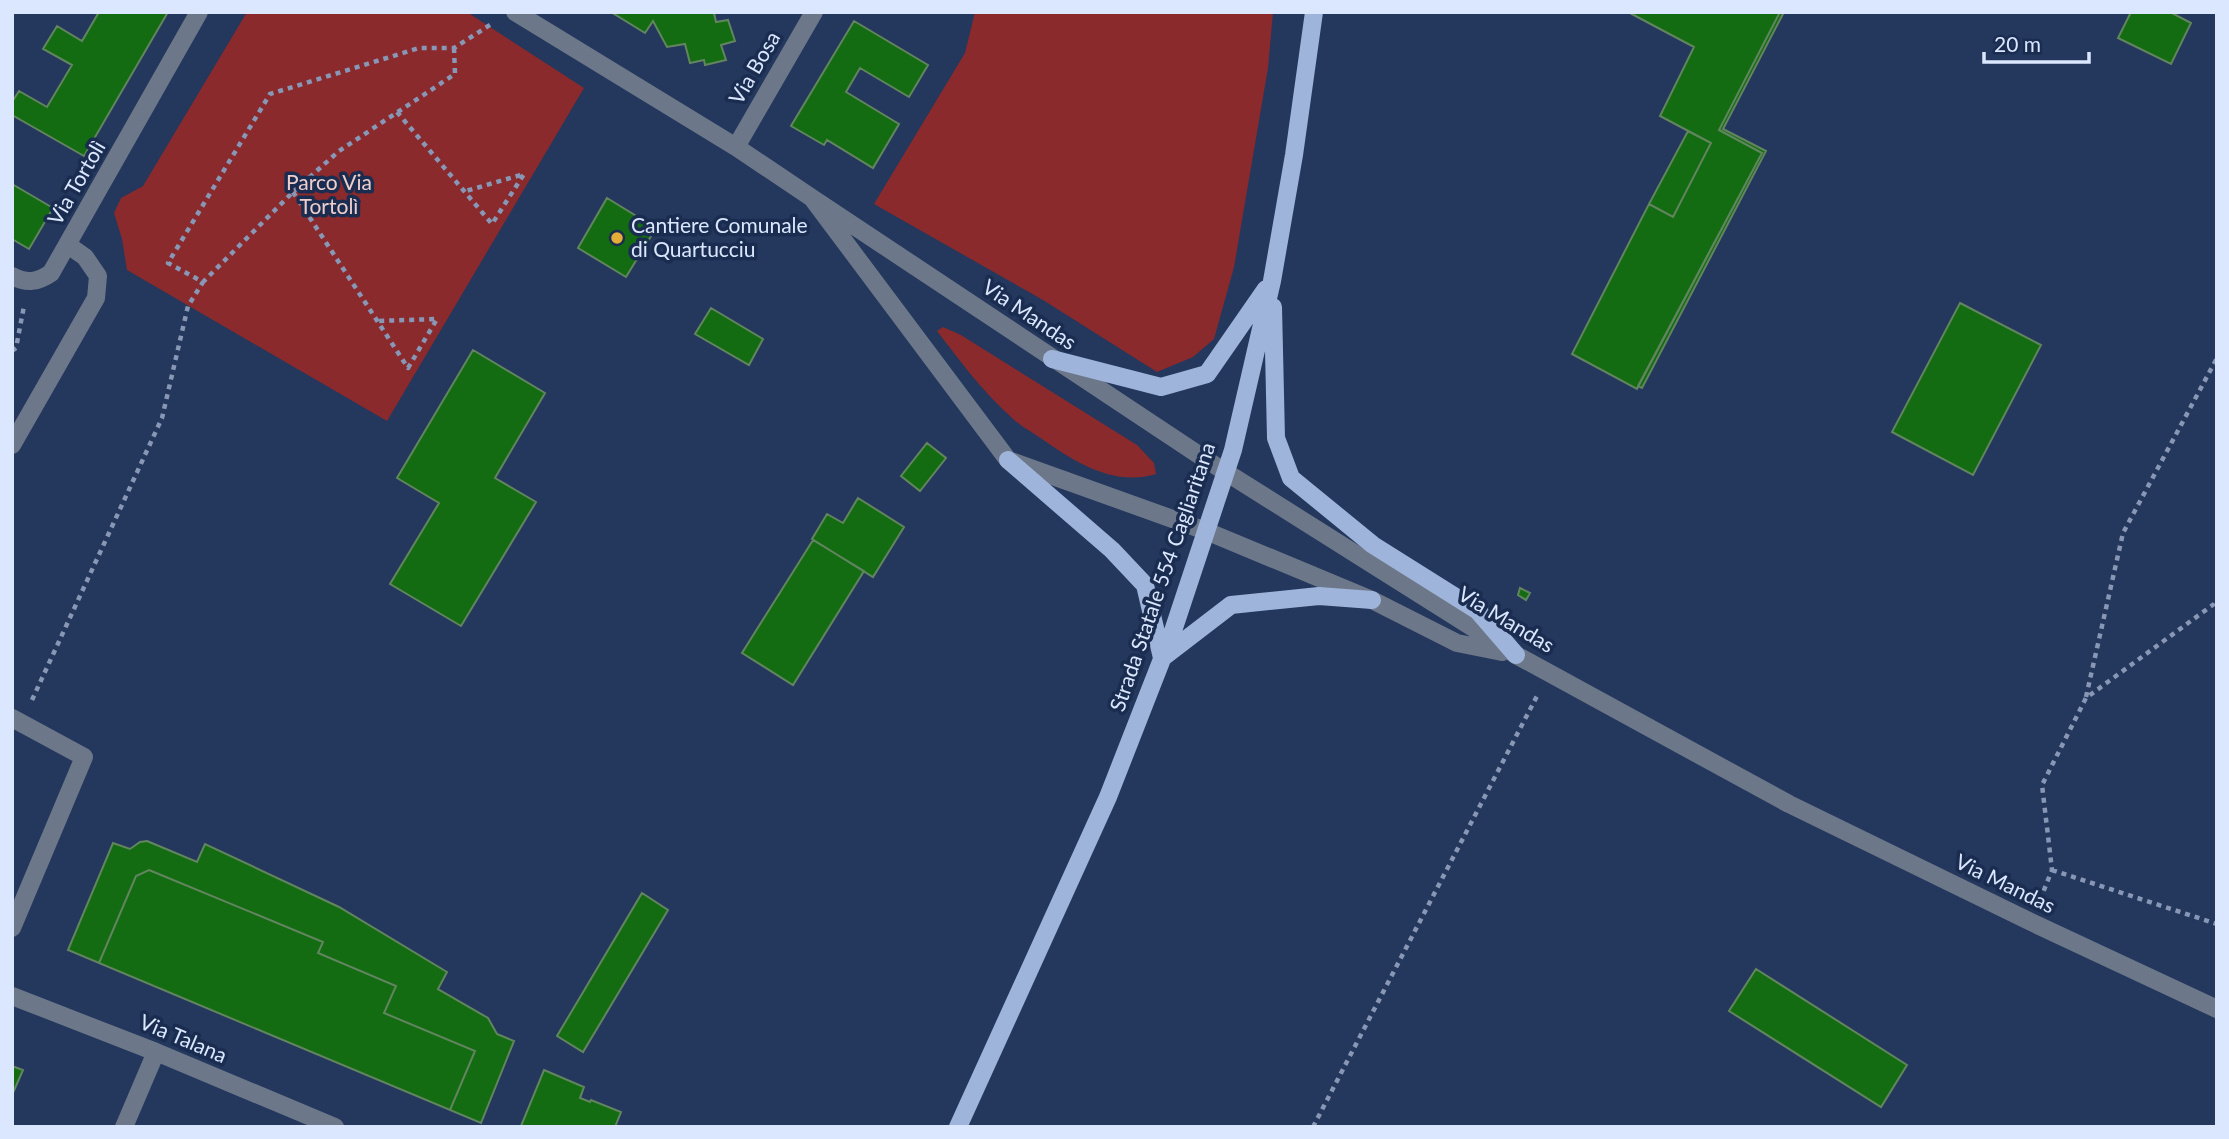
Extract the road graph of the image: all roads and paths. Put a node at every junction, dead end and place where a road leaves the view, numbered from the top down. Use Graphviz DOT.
graph roads {
  1 [pos="200,12"];
  2 [pos="814,12"];
  3 [pos="1314,12"];
  4 [pos="507,15"];
  5 [pos="454,48"];
  6 [pos="397,112"];
  7 [pos="736,147"];
  8 [pos="466,191"];
  9 [pos="293,192"];
  10 [pos="813,198"];
  11 [pos="68,245"];
  12 [pos="17,278"];
  13 [pos="1272,281"];
  14 [pos="203,282"];
  15 [pos="378,321"];
  16 [pos="12,351"];
  17 [pos="2217,358"];
  18 [pos="1052,359"];
  19 [pos="12,445"];
  20 [pos="1007,460"];
  21 [pos="1226,471"];
  22 [pos="1206,531"];
  23 [pos="2217,598"];
  24 [pos="1372,600"];
  25 [pos="1516,655"];
  26 [pos="1162,658"];
  27 [pos="1548,673"];
  28 [pos="2086,698"];
  29 [pos="17,720"];
  30 [pos="2052,870"];
  31 [pos="2031,922"];
  32 [pos="2217,923"];
  33 [pos="12,928"];
  34 [pos="12,996"];
  35 [pos="2217,1009"];
  36 [pos="156,1052"];
  37 [pos="124,1127"];
  38 [pos="335,1127"];
  39 [pos="958,1127"];
  40 [pos="1313,1127"];
  1 -- 11 [label="street, Via Tortolì"];
  2 -- 7 [label="street, Via Bosa"];
  3 -- 13 [label="main road, Strada Statale 554 Cagliaritana"];
  4 -- 5 [label="path"];
  4 -- 7 [label="street"];
  5 -- 6 [label="path"];
  5 -- 14 [label="path"];
  6 -- 8 [label="path"];
  6 -- 9 [label="path"];
  7 -- 10 [label="street, Via Mandas"];
  8 -- 8 [label="path"];
  9 -- 14 [label="path"];
  9 -- 15 [label="path"];
  10 -- 18 [label="street, Via Mandas"];
  10 -- 20 [label="street"];
  11 -- 12 [label="street"];
  11 -- 19 [label="street, Via Tortolì"];
  12 -- 16 [label="path"];
  13 -- 18 [label="main road"];
  13 -- 21 [label="main road, Strada Statale 554 Cagliaritana"];
  13 -- 25 [label="main road"];
  14 -- 29 [label="path"];
  15 -- 15 [label="path"];
  17 -- 28 [label="path"];
  18 -- 21 [label="street, Via Mandas"];
  20 -- 22 [label="street"];
  20 -- 26 [label="main road"];
  21 -- 22 [label="main road, Strada Statale 554 Cagliaritana"];
  21 -- 25 [label="street, Via Mandas"];
  22 -- 24 [label="street"];
  22 -- 26 [label="main road, Strada Statale 554 Cagliaritana"];
  23 -- 28 [label="path"];
  24 -- 25 [label="street"];
  24 -- 26 [label="main road"];
  25 -- 27 [label="street, Via Mandas"];
  26 -- 39 [label="main road, Strada Statale 554 Cagliaritana"];
  27 -- 31 [label="street, Via Mandas"];
  27 -- 40 [label="path"];
  28 -- 30 [label="path"];
  29 -- 33 [label="street"];
  30 -- 31 [label="path"];
  30 -- 32 [label="path"];
  31 -- 35 [label="street, Via Mandas"];
  34 -- 36 [label="street, Via Talana"];
  36 -- 37 [label="street"];
  36 -- 38 [label="street, Via Talana"];
}
